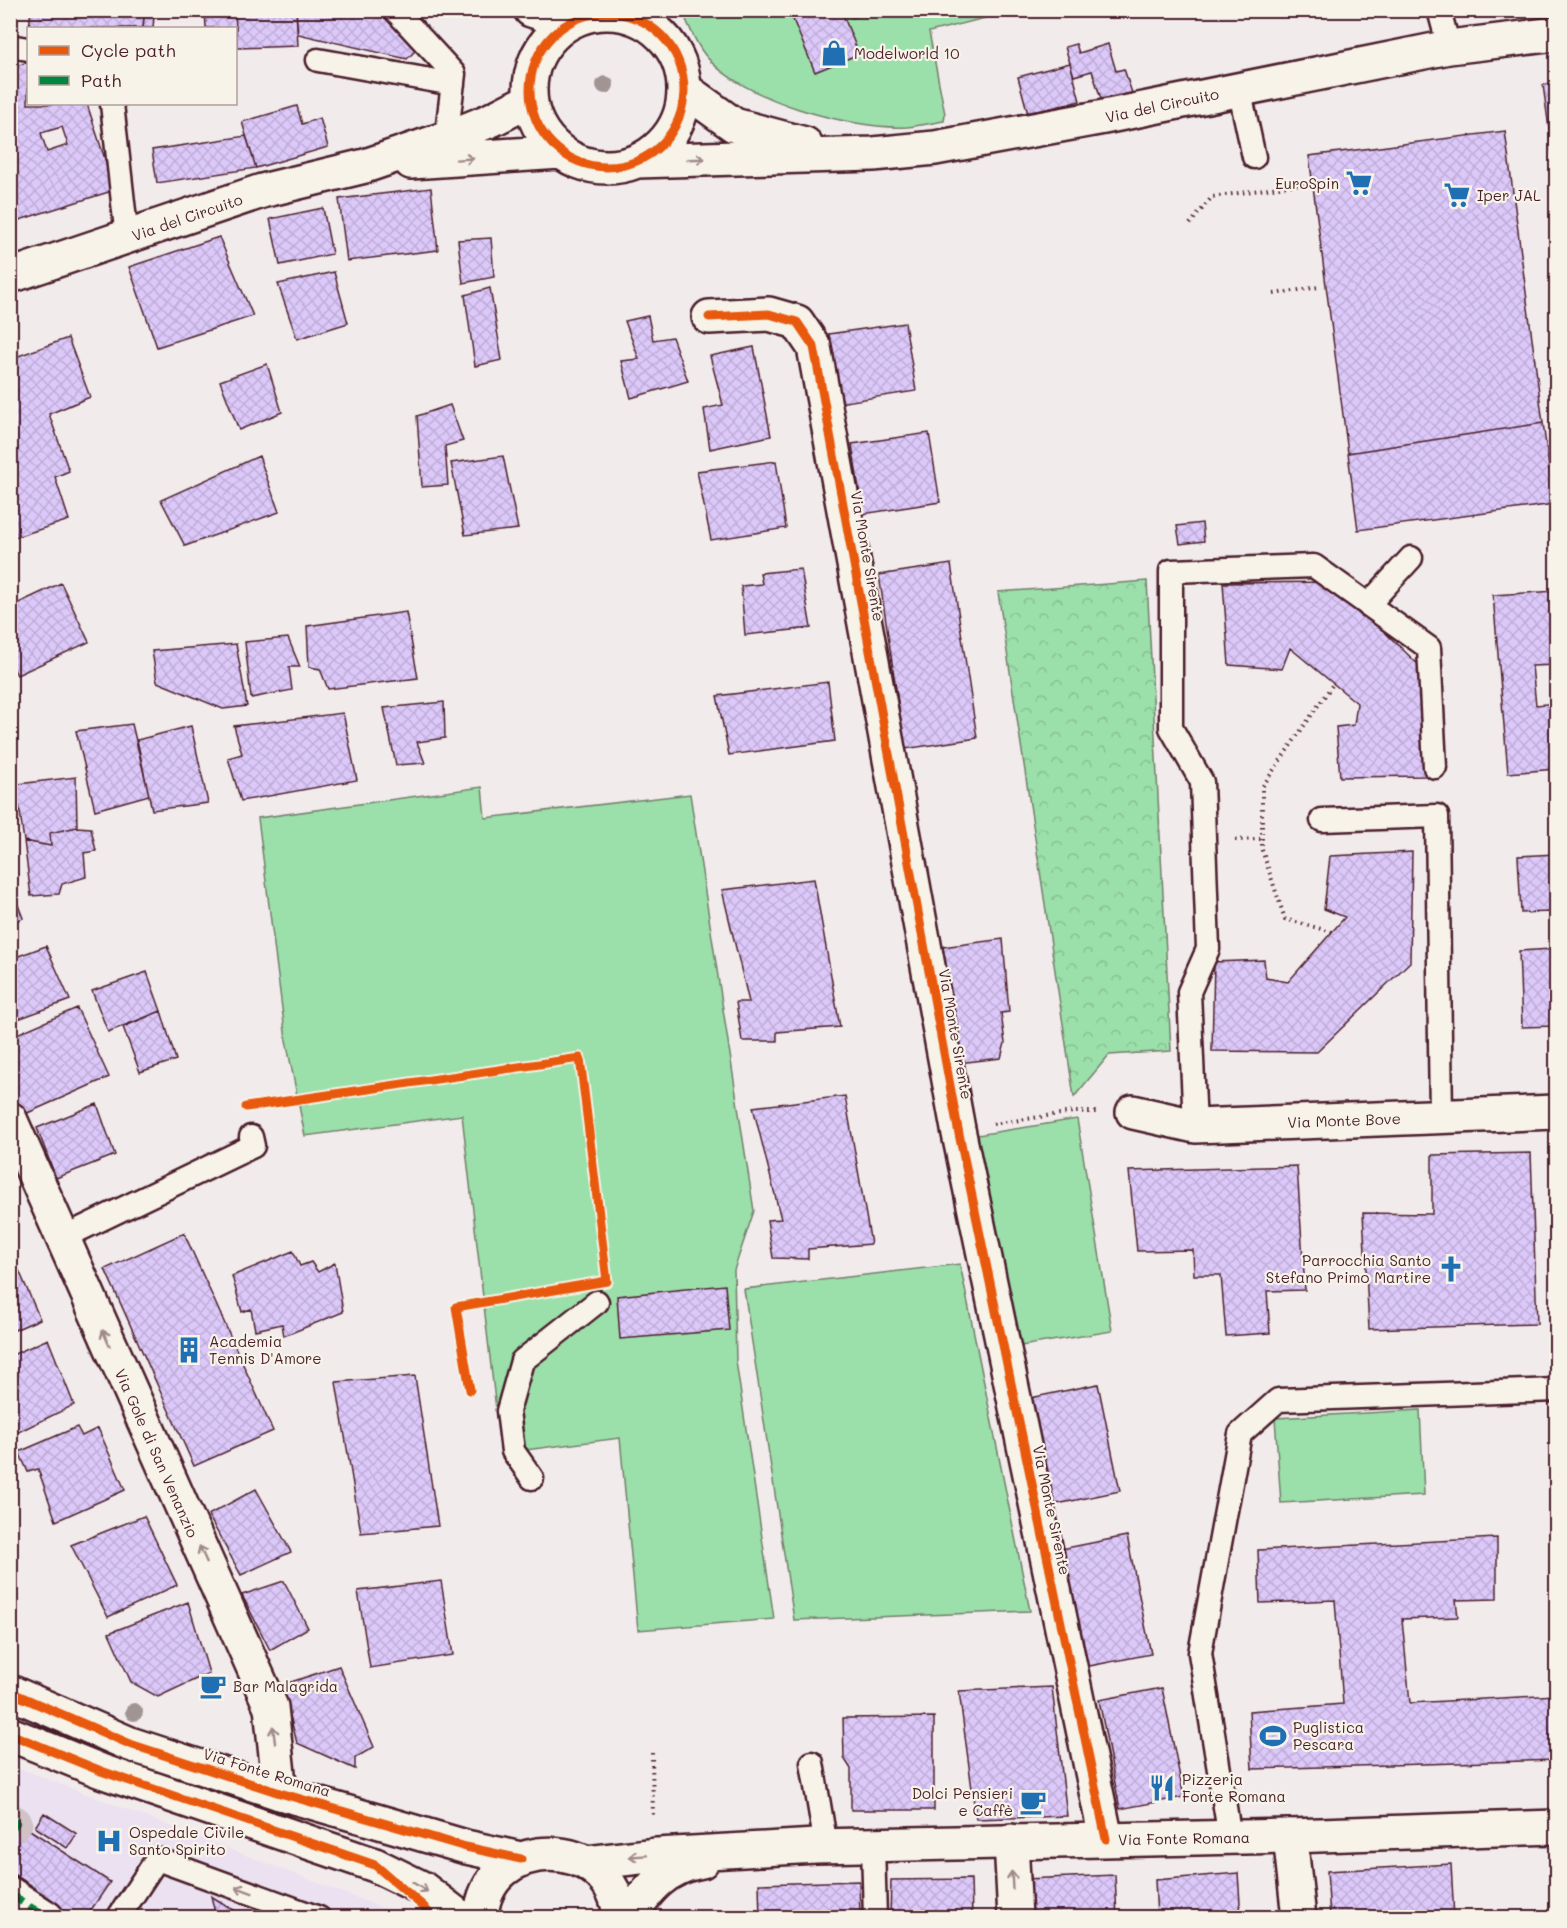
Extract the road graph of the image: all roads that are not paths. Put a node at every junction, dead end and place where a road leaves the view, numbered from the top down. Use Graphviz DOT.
graph roads {
  1 [pos="395,10"];
  2 [pos="1439,10"];
  3 [pos="556,19"];
  4 [pos="650,20"];
  5 [pos="1557,34"];
  6 [pos="10,46"];
  7 [pos="1449,47"];
  8 [pos="27,49"];
  9 [pos="318,60"];
  10 [pos="453,84"];
  11 [pos="1239,88"];
  12 [pos="684,89"];
  13 [pos="530,100"];
  14 [pos="112,105"];
  15 [pos="448,124"];
  16 [pos="560,152"];
  17 [pos="873,154"];
  18 [pos="1254,157"];
  19 [pos="638,161"];
  20 [pos="365,166"];
  21 [pos="127,238"];
  22 [pos="10,276"];
  23 [pos="709,317"];
  24 [pos="1411,558"];
  25 [pos="1368,605"];
  26 [pos="1435,768"];
  27 [pos="1322,820"];
  28 [pos="1133,1112"];
  29 [pos="1557,1112"];
  30 [pos="1441,1117"];
  31 [pos="10,1119"];
  32 [pos="1195,1126"];
  33 [pos="251,1137"];
  34 [pos="62,1238"];
  35 [pos="597,1302"];
  36 [pos="1557,1390"];
  37 [pos="532,1478"];
  38 [pos="10,1692"];
  39 [pos="10,1734"];
  40 [pos="812,1763"];
  41 [pos="280,1793"];
  42 [pos="1557,1827"];
  43 [pos="1290,1836"];
  44 [pos="1230,1838"];
  45 [pos="1106,1839"];
  46 [pos="1011,1841"];
  47 [pos="873,1845"];
  48 [pos="826,1846"];
  49 [pos="739,1850"];
  50 [pos="521,1859"];
  51 [pos="587,1863"];
  52 [pos="10,1894"];
  53 [pos="47,1917"];
  54 [pos="118,1917"];
  55 [pos="319,1917"];
  56 [pos="461,1917"];
  57 [pos="481,1917"];
  58 [pos="620,1917"];
  59 [pos="628,1917"];
  60 [pos="875,1917"];
  61 [pos="1015,1917"];
  62 [pos="1299,1917"];
  1 -- 10 [label="lane"];
  2 -- 7 [label="lane"];
  3 -- 4 [label="street"];
  3 -- 13 [label="street"];
  4 -- 12 [label="street"];
  5 -- 7 [label="street, Via del Circuito"];
  6 -- 8 [label="lane"];
  7 -- 11 [label="street, Via del Circuito"];
  9 -- 10 [label="lane"];
  10 -- 15 [label="lane"];
  11 -- 17 [label="street, Via del Circuito"];
  11 -- 18 [label="lane"];
  12 -- 17 [label="street, Via del Circuito"];
  12 -- 19 [label="street"];
  13 -- 16 [label="street"];
  13 -- 20 [label="street, Via del Circuito"];
  14 -- 21 [label="lane"];
  16 -- 19 [label="street"];
  20 -- 16 [label="street, Via del Circuito, one-way"];
  19 -- 17 [label="street, Via del Circuito, one-way"];
  20 -- 21 [label="street, Via del Circuito"];
  21 -- 22 [label="street, Via del Circuito"];
  23 -- 45 [label="street, Via Monte Sirente"];
  24 -- 25 [label="lane"];
  25 -- 26 [label="lane"];
  25 -- 32 [label="lane"];
  27 -- 30 [label="lane"];
  28 -- 32 [label="street, Via Monte Bove"];
  29 -- 30 [label="street, Via Monte Bove"];
  30 -- 32 [label="street, Via Monte Bove"];
  31 -- 34 [label="street, Via Gole di San Venanzio"];
  33 -- 34 [label="lane"];
  41 -- 34 [label="street, Via Gole di San Venanzio, one-way"];
  35 -- 37 [label="lane"];
  36 -- 44 [label="lane"];
  38 -- 41 [label="street, Via Fonte Romana"];
  39 -- 56 [label="street, one-way"];
  40 -- 48 [label="lane"];
  41 -- 50 [label="street, Via Fonte Romana"];
  42 -- 43 [label="street, Via Fonte Romana"];
  43 -- 44 [label="street, Via Fonte Romana"];
  43 -- 62 [label="street"];
  44 -- 45 [label="street, Via Fonte Romana"];
  45 -- 46 [label="street, Via Fonte Romana"];
  46 -- 47 [label="street, Via Fonte Romana"];
  61 -- 46 [label="street, one-way"];
  47 -- 48 [label="street, Via Fonte Romana"];
  47 -- 60 [label="lane"];
  48 -- 49 [label="street, Via Fonte Romana"];
  49 -- 51 [label="street, Via Fonte Romana, one-way"];
  49 -- 59 [label="street, Via Fonte Romana"];
  50 -- 51 [label="street"];
  50 -- 57 [label="street"];
  51 -- 58 [label="street"];
  52 -- 53 [label="street"];
  55 -- 54 [label="lane, one-way"];
}
